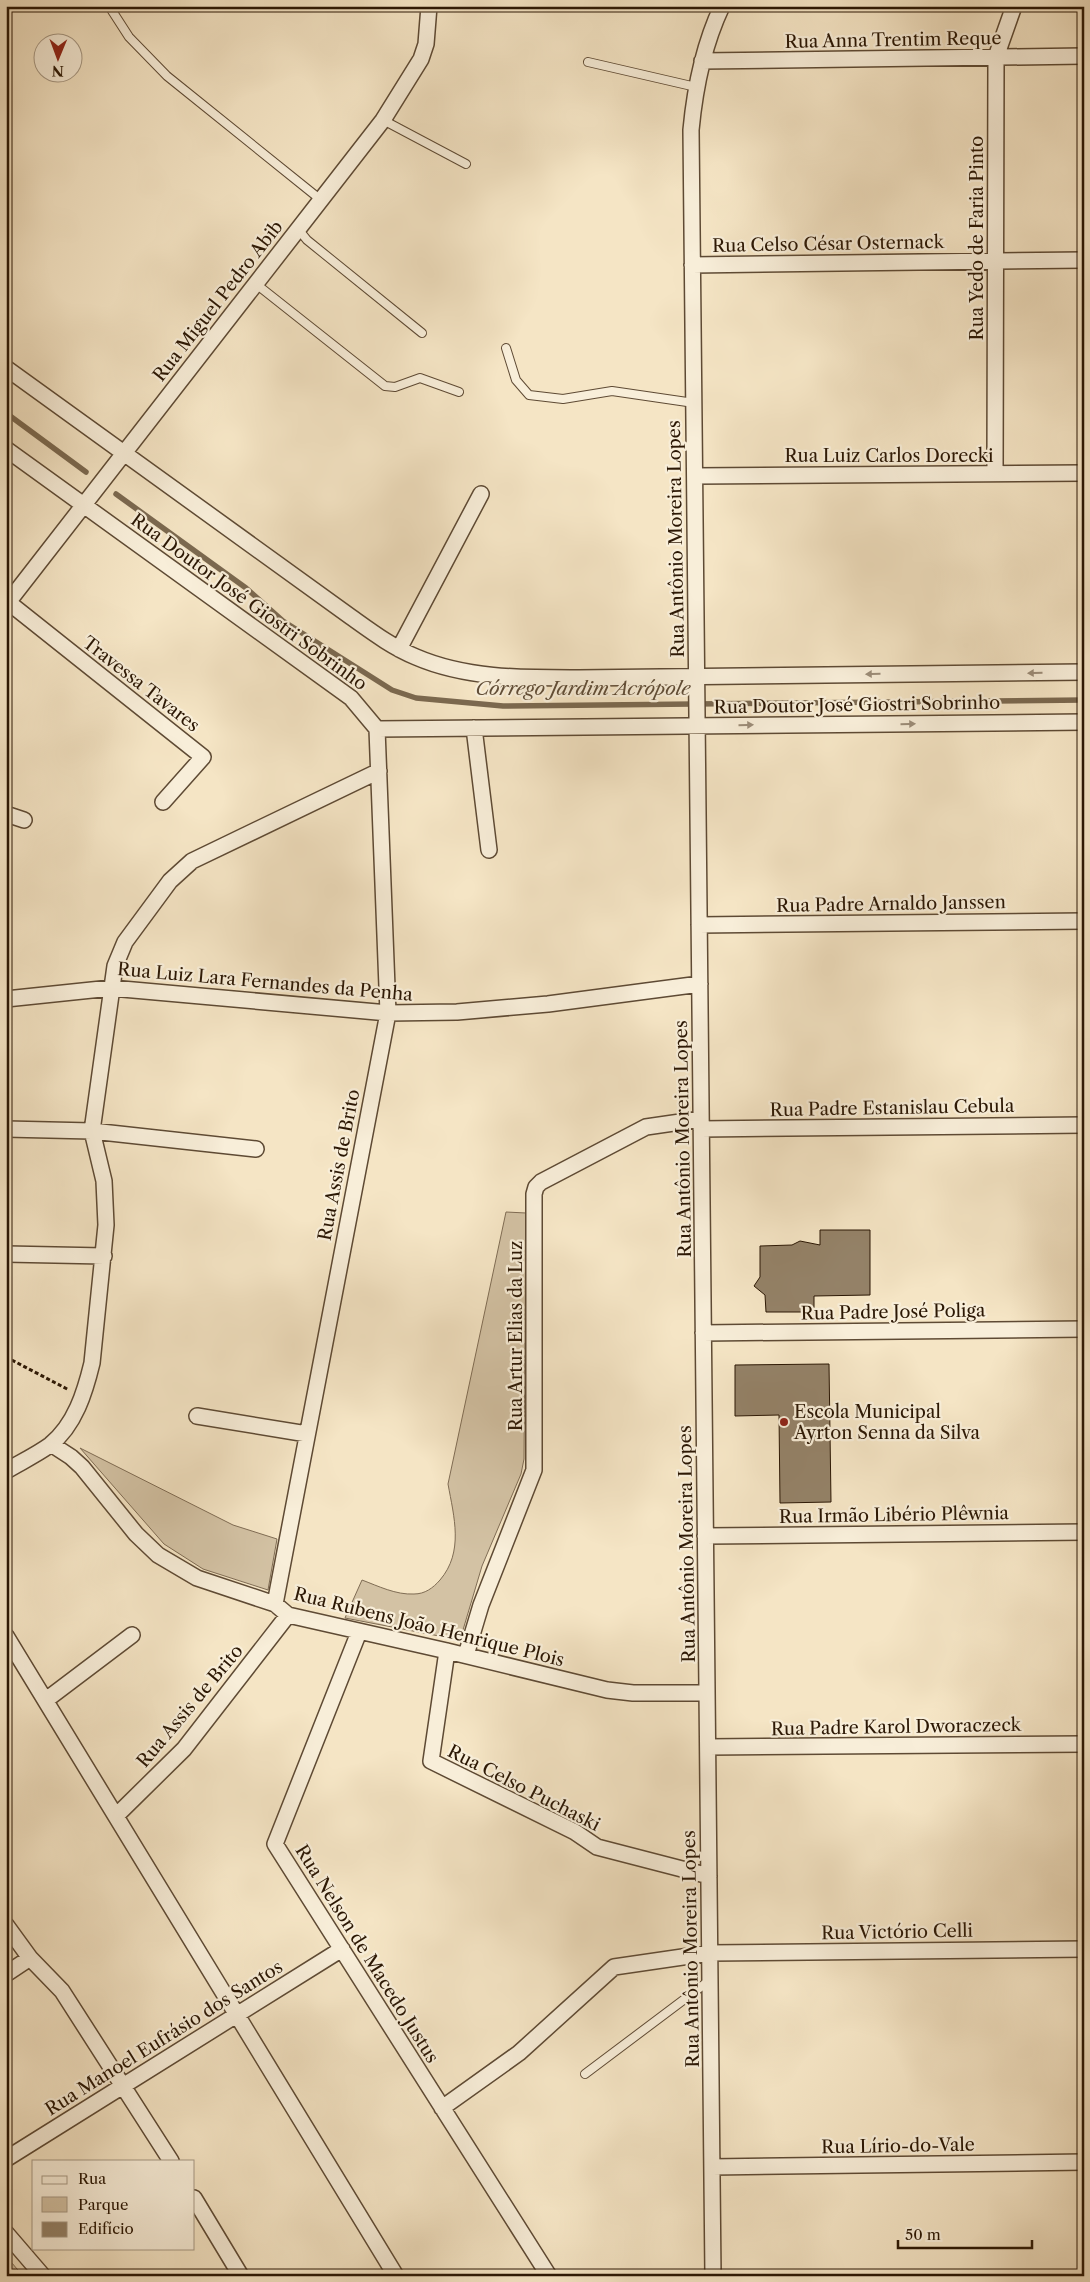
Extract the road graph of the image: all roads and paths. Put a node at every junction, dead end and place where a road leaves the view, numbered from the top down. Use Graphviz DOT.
graph roads {
  1 [pos="109,6"];
  2 [pos="430,6"];
  3 [pos="722,6"];
  4 [pos="1014,6"];
  5 [pos="1084,56"];
  6 [pos="996,57"];
  7 [pos="702,60"];
  8 [pos="588,62"];
  9 [pos="696,87"];
  10 [pos="383,120"];
  11 [pos="466,164"];
  12 [pos="321,200"];
  13 [pos="298,229"];
  14 [pos="1084,260"];
  15 [pos="996,261"];
  16 [pos="692,265"];
  17 [pos="256,284"];
  18 [pos="422,333"];
  19 [pos="506,348"];
  20 [pos="6,368"];
  21 [pos="459,392"];
  22 [pos="694,403"];
  23 [pos="6,449"];
  24 [pos="124,453"];
  25 [pos="995,473"];
  26 [pos="1084,473"];
  27 [pos="694,476"];
  28 [pos="481,494"];
  29 [pos="84,505"];
  30 [pos="7,604"];
  31 [pos="399,649"];
  32 [pos="1084,672"];
  33 [pos="696,676"];
  34 [pos="1084,722"];
  35 [pos="697,726"];
  36 [pos="474,728"];
  37 [pos="377,729"];
  38 [pos="380,771"];
  39 [pos="163,802"];
  40 [pos="6,814"];
  41 [pos="24,820"];
  42 [pos="488,850"];
  43 [pos="1084,921"];
  44 [pos="699,925"];
  45 [pos="700,984"];
  46 [pos="111,988"];
  47 [pos="6,999"];
  48 [pos="388,1013"];
  49 [pos="701,1124"];
  50 [pos="1084,1125"];
  51 [pos="6,1129"];
  52 [pos="92,1132"];
  53 [pos="256,1149"];
  54 [pos="6,1254"];
  55 [pos="104,1256"];
  56 [pos="1084,1329"];
  57 [pos="703,1333"];
  58 [pos="6,1357"];
  59 [pos="83,1398"];
  60 [pos="197,1416"];
  61 [pos="307,1434"];
  62 [pos="51,1444"];
  63 [pos="6,1471"];
  64 [pos="1084,1532"];
  65 [pos="706,1536"];
  66 [pos="275,1604"];
  67 [pos="288,1615"];
  68 [pos="358,1632"];
  69 [pos="132,1635"];
  70 [pos="6,1636"];
  71 [pos="447,1651"];
  72 [pos="466,1655"];
  73 [pos="707,1693"];
  74 [pos="46,1700"];
  75 [pos="1084,1744"];
  76 [pos="708,1747"];
  77 [pos="116,1816"];
  78 [pos="709,1876"];
  79 [pos="6,1925"];
  80 [pos="342,1949"];
  81 [pos="1084,1949"];
  82 [pos="710,1953"];
  83 [pos="30,1958"];
  84 [pos="6,1974"];
  85 [pos="710,1980"];
  86 [pos="237,2014"];
  87 [pos="585,2074"];
  88 [pos="124,2085"];
  89 [pos="442,2108"];
  90 [pos="6,2159"];
  91 [pos="170,2160"];
  92 [pos="1084,2162"];
  93 [pos="712,2167"];
  94 [pos="195,2200"];
  95 [pos="6,2233"];
  96 [pos="43,2276"];
  97 [pos="241,2276"];
  98 [pos="396,2276"];
  99 [pos="549,2276"];
  100 [pos="713,2276"];
  1 -- 12 [label="lane"];
  2 -- 10 [label="street, Rua Miguel Pedro Abib"];
  3 -- 7 [label="street, Rua Antônio Moreira Lopes"];
  4 -- 6 [label="street, Rua Yedo de Faria Pinto"];
  5 -- 6 [label="street, Rua Anna Trentim Reque"];
  6 -- 7 [label="street, Rua Anna Trentim Reque"];
  6 -- 15 [label="street, Rua Yedo de Faria Pinto"];
  7 -- 9 [label="street, Rua Antônio Moreira Lopes"];
  8 -- 9 [label="lane"];
  9 -- 16 [label="street, Rua Antônio Moreira Lopes"];
  10 -- 11 [label="lane"];
  10 -- 12 [label="street, Rua Miguel Pedro Abib"];
  12 -- 13 [label="street, Rua Miguel Pedro Abib"];
  13 -- 17 [label="street, Rua Miguel Pedro Abib"];
  13 -- 18 [label="lane"];
  14 -- 15 [label="street, Rua Celso César Osternack"];
  15 -- 16 [label="street, Rua Celso César Osternack"];
  15 -- 25 [label="street, Rua Yedo de Faria Pinto"];
  16 -- 22 [label="street, Rua Antônio Moreira Lopes"];
  17 -- 21 [label="lane"];
  17 -- 24 [label="street, Rua Miguel Pedro Abib"];
  19 -- 22 [label="lane"];
  20 -- 24 [label="street, Rua Doutor José Giostri Sobrinho"];
  22 -- 27 [label="street, Rua Antônio Moreira Lopes"];
  23 -- 29 [label="street, Rua Doutor José Giostri Sobrinho"];
  24 -- 29 [label="street, Rua Miguel Pedro Abib"];
  24 -- 31 [label="street, Rua Doutor José Giostri Sobrinho"];
  25 -- 26 [label="street, Rua Luiz Carlos Dorecki"];
  25 -- 27 [label="street, Rua Luiz Carlos Dorecki"];
  27 -- 33 [label="street, Rua Antônio Moreira Lopes"];
  28 -- 31 [label="street"];
  29 -- 30 [label="street, Rua Miguel Pedro Abib"];
  29 -- 37 [label="street, Rua Doutor José Giostri Sobrinho"];
  30 -- 39 [label="street, Travessa Tavares"];
  31 -- 33 [label="street, Rua Doutor José Giostri Sobrinho"];
  32 -- 33 [label="street, Rua Doutor José Giostri Sobrinho, one-way"];
  33 -- 35 [label="street, Rua Antônio Moreira Lopes"];
  35 -- 34 [label="street, Rua Doutor José Giostri Sobrinho, one-way"];
  35 -- 36 [label="street, Rua Doutor José Giostri Sobrinho"];
  35 -- 44 [label="street, Rua Antônio Moreira Lopes"];
  36 -- 37 [label="street, Rua Doutor José Giostri Sobrinho"];
  36 -- 42 [label="street"];
  37 -- 38 [label="street, Rua Assis de Brito"];
  38 -- 46 [label="street"];
  38 -- 48 [label="street, Rua Assis de Brito"];
  40 -- 41 [label="street"];
  43 -- 44 [label="street, Rua Padre Arnaldo Janssen"];
  44 -- 45 [label="street, Rua Antônio Moreira Lopes"];
  45 -- 48 [label="street, Rua Luiz Lara Fernandes da Penha"];
  45 -- 49 [label="street, Rua Antônio Moreira Lopes"];
  46 -- 47 [label="street, Rua Luiz Lara Fernandes da Penha"];
  46 -- 48 [label="street, Rua Luiz Lara Fernandes da Penha"];
  46 -- 52 [label="street"];
  48 -- 61 [label="street, Rua Assis de Brito"];
  49 -- 50 [label="street, Rua Padre Estanislau Cebula"];
  49 -- 57 [label="street, Rua Antônio Moreira Lopes"];
  49 -- 72 [label="street, Rua Artur Elias da Luz"];
  51 -- 52 [label="street"];
  52 -- 53 [label="street"];
  52 -- 55 [label="street"];
  54 -- 55 [label="street"];
  55 -- 59 [label="street"];
  56 -- 57 [label="street, Rua Padre José Poliga"];
  57 -- 65 [label="street, Rua Antônio Moreira Lopes"];
  58 -- 59 [label="path"];
  59 -- 62 [label="street"];
  60 -- 61 [label="street"];
  61 -- 66 [label="street, Rua Assis de Brito"];
  62 -- 63 [label="street"];
  62 -- 66 [label="street, Rua Rubens João Henrique Plois"];
  64 -- 65 [label="street, Rua Irmão Libério Plêwnia"];
  65 -- 73 [label="street, Rua Antônio Moreira Lopes"];
  66 -- 67 [label="street, Rua Rubens João Henrique Plois"];
  67 -- 68 [label="street, Rua Rubens João Henrique Plois"];
  67 -- 77 [label="street, Rua Assis de Brito"];
  68 -- 71 [label="street, Rua Rubens João Henrique Plois"];
  68 -- 80 [label="street, Rua Nelson de Macedo Justus"];
  69 -- 74 [label="street"];
  70 -- 74 [label="street"];
  71 -- 72 [label="street, Rua Rubens João Henrique Plois"];
  71 -- 78 [label="street, Rua Celso Puchaski"];
  72 -- 73 [label="street, Rua Rubens João Henrique Plois"];
  73 -- 76 [label="street, Rua Antônio Moreira Lopes"];
  74 -- 77 [label="street"];
  75 -- 76 [label="street, Rua Padre Karol Dworaczeck"];
  76 -- 78 [label="street, Rua Antônio Moreira Lopes"];
  77 -- 86 [label="street"];
  78 -- 82 [label="street, Rua Antônio Moreira Lopes"];
  79 -- 83 [label="street"];
  80 -- 86 [label="street, Rua Manoel Eufrásio dos Santos"];
  80 -- 89 [label="street, Rua Nelson de Macedo Justus"];
  81 -- 82 [label="street, Rua Victório Celli"];
  82 -- 85 [label="street, Rua Antônio Moreira Lopes"];
  82 -- 89 [label="street, Rua Victório Celli"];
  83 -- 84 [label="street"];
  83 -- 88 [label="street"];
  85 -- 87 [label="lane"];
  85 -- 93 [label="street, Rua Antônio Moreira Lopes"];
  86 -- 88 [label="street, Rua Manoel Eufrásio dos Santos"];
  86 -- 98 [label="street"];
  88 -- 90 [label="street, Rua Manoel Eufrásio dos Santos"];
  88 -- 91 [label="street"];
  89 -- 99 [label="street, Rua Nelson de Macedo Justus"];
  92 -- 93 [label="street, Rua Lírio-do-Vale"];
  93 -- 100 [label="street, Rua Antônio Moreira Lopes"];
  94 -- 97 [label="street"];
  95 -- 96 [label="street"];
}
